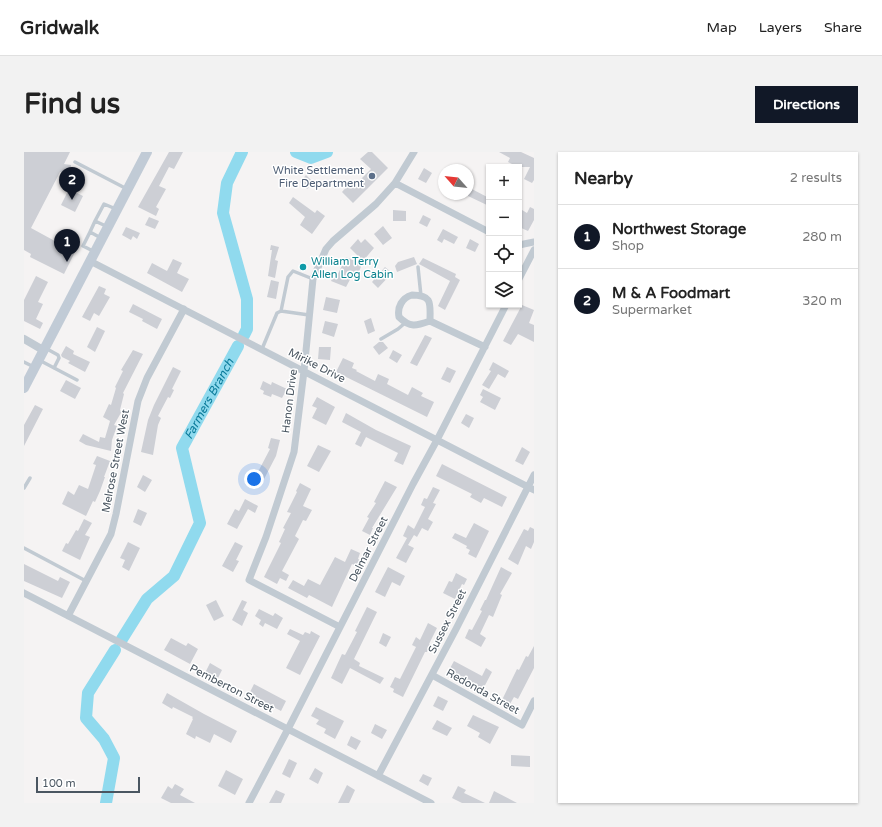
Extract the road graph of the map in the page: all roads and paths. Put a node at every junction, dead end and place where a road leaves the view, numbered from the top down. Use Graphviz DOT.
graph roads {
  1 [pos="147,152"];
  2 [pos="414,152"];
  3 [pos="76,162"];
  4 [pos="395,183"];
  5 [pos="128,189"];
  6 [pos="117,210"];
  7 [pos="96,221"];
  8 [pos="108,227"];
  9 [pos="486,230"];
  10 [pos="90,232"];
  11 [pos="102,238"];
  12 [pos="534,242"];
  13 [pos="522,244"];
  14 [pos="534,250"];
  15 [pos="93,256"];
  16 [pos="418,267"];
  17 [pos="522,273"];
  18 [pos="313,279"];
  19 [pos="421,296"];
  20 [pos="504,308"];
  21 [pos="184,309"];
  22 [pos="281,311"];
  23 [pos="309,315"];
  24 [pos="430,321"];
  25 [pos="405,323"];
  26 [pos="24,339"];
  27 [pos="381,339"];
  28 [pos="485,347"];
  29 [pos="44,349"];
  30 [pos="262,349"];
  31 [pos="24,362"];
  32 [pos="37,363"];
  33 [pos="54,368"];
  34 [pos="304,371"];
  35 [pos="77,380"];
  36 [pos="24,388"];
  37 [pos="437,440"];
  38 [pos="534,475"];
  39 [pos="30,478"];
  40 [pos="24,488"];
  41 [pos="531,489"];
  42 [pos="24,548"];
  43 [pos="86,581"];
  44 [pos="24,593"];
  45 [pos="68,616"];
  46 [pos="340,627"];
  47 [pos="432,675"];
  48 [pos="534,700"];
  49 [pos="288,729"];
  50 [pos="378,776"];
  51 [pos="426,802"];
  52 [pos="249,803"];
  1 -- 5 [label="main road"];
  2 -- 4 [label="street, Hanon Drive"];
  3 -- 5 [label="lane"];
  4 -- 9 [label="street"];
  4 -- 18 [label="street, Hanon Drive"];
  5 -- 6 [label="main road"];
  6 -- 7 [label="lane"];
  6 -- 8 [label="main road"];
  7 -- 8 [label="lane"];
  7 -- 10 [label="lane"];
  8 -- 11 [label="main road"];
  10 -- 11 [label="lane"];
  10 -- 15 [label="lane"];
  11 -- 15 [label="main road"];
  12 -- 13 [label="street"];
  14 -- 17 [label="street"];
  15 -- 21 [label="street, Mirike Drive"];
  15 -- 29 [label="main road"];
  16 -- 19 [label="lane"];
  18 -- 22 [label="lane"];
  18 -- 23 [label="street, Hanon Drive"];
  19 -- 24 [label="street"];
  19 -- 25 [label="street"];
  20 -- 28 [label="street, Delmar Street"];
  21 -- 30 [label="street, Mirike Drive"];
  21 -- 43 [label="street, Melrose Street West"];
  22 -- 23 [label="lane"];
  22 -- 30 [label="lane"];
  23 -- 34 [label="street, Hanon Drive"];
  24 -- 25 [label="street"];
  24 -- 28 [label="street"];
  25 -- 27 [label="lane"];
  26 -- 29 [label="street"];
  28 -- 37 [label="street, Delmar Street"];
  29 -- 32 [label="main road"];
  29 -- 33 [label="lane"];
  30 -- 34 [label="street, Mirike Drive"];
  31 -- 32 [label="lane"];
  32 -- 33 [label="lane"];
  32 -- 36 [label="main road"];
  33 -- 35 [label="lane"];
  34 -- 37 [label="street, Mirike Drive"];
  34 -- 46 [label="street, Hanon Drive"];
  37 -- 41 [label="street, Mirike Drive"];
  37 -- 46 [label="street, Delmar Street"];
  38 -- 41 [label="street, Sussex Street"];
  39 -- 40 [label="lane"];
  41 -- 47 [label="street, Sussex Street"];
  42 -- 43 [label="lane"];
  43 -- 45 [label="street, Melrose Street West"];
  44 -- 45 [label="street, Pemberton Street"];
  45 -- 49 [label="street, Pemberton Street"];
  46 -- 49 [label="street, Delmar Street"];
  47 -- 48 [label="street, Redonda Street"];
  47 -- 50 [label="street, Sussex Street"];
  49 -- 50 [label="street, Pemberton Street"];
  49 -- 52 [label="street, Delmar Street"];
  50 -- 51 [label="street, Pemberton Street"];
}
